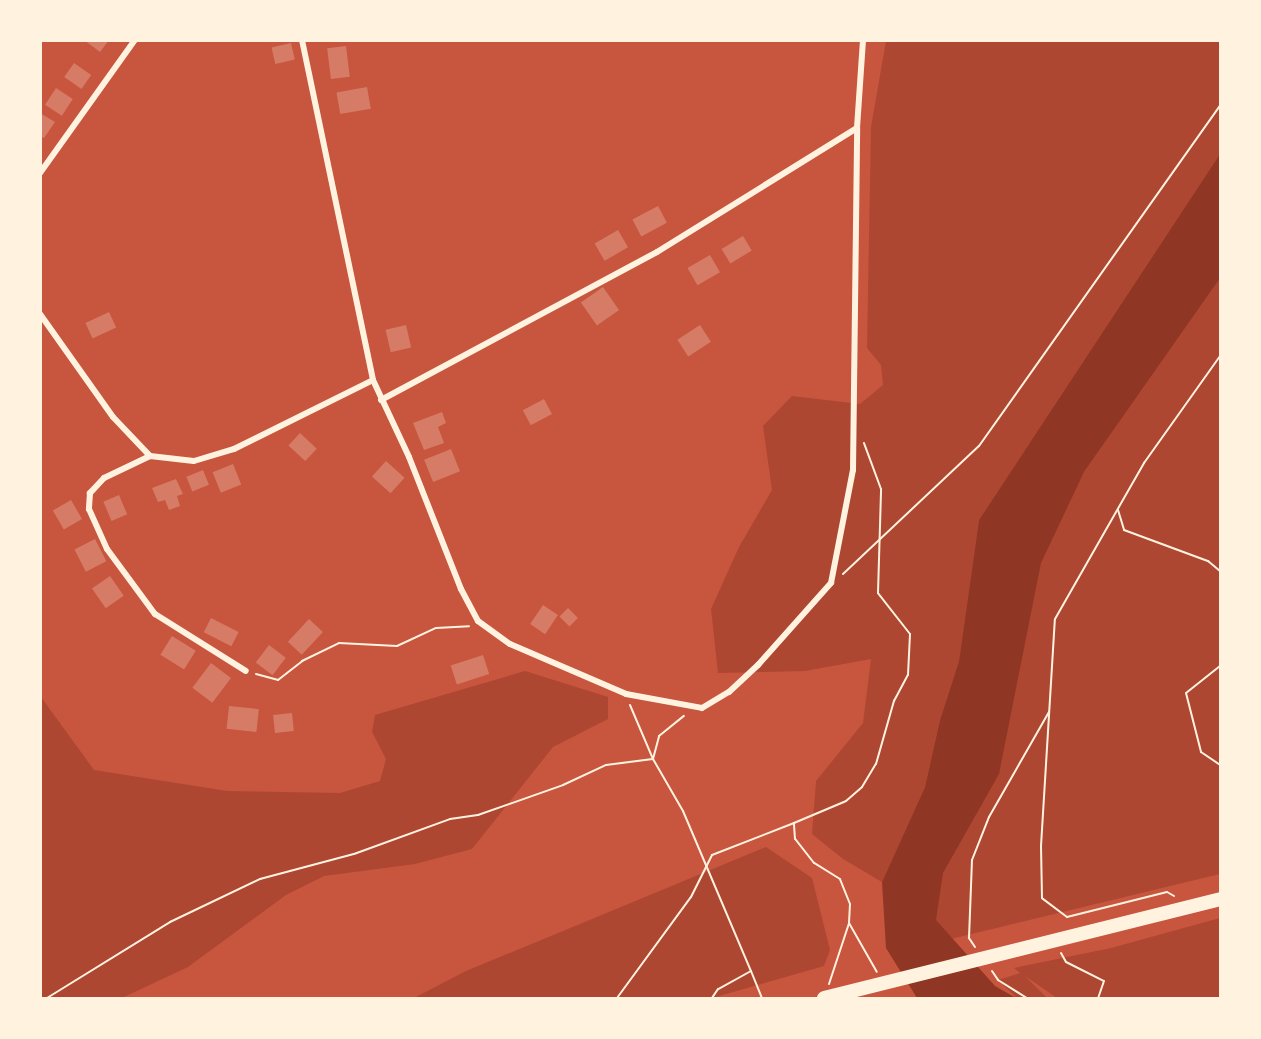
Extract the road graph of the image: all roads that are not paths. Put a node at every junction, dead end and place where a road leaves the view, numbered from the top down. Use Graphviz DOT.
graph roads {
  1 [pos="135,40"];
  2 [pos="302,40"];
  3 [pos="863,40"];
  4 [pos="857,128"];
  5 [pos="40,173"];
  6 [pos="40,314"];
  7 [pos="372,380"];
  8 [pos="381,400"];
  9 [pos="150,456"];
  10 [pos="246,672"];
  11 [pos="1221,899"];
  12 [pos="824,998"];
  1 -- 5 [label="street"];
  2 -- 7 [label="street"];
  3 -- 4 [label="street"];
  4 -- 8 [label="street"];
  4 -- 8 [label="street"];
  6 -- 9 [label="street"];
  7 -- 8 [label="street"];
  7 -- 9 [label="street"];
  9 -- 10 [label="street"];
  11 -- 12 [label="main road"];
}
